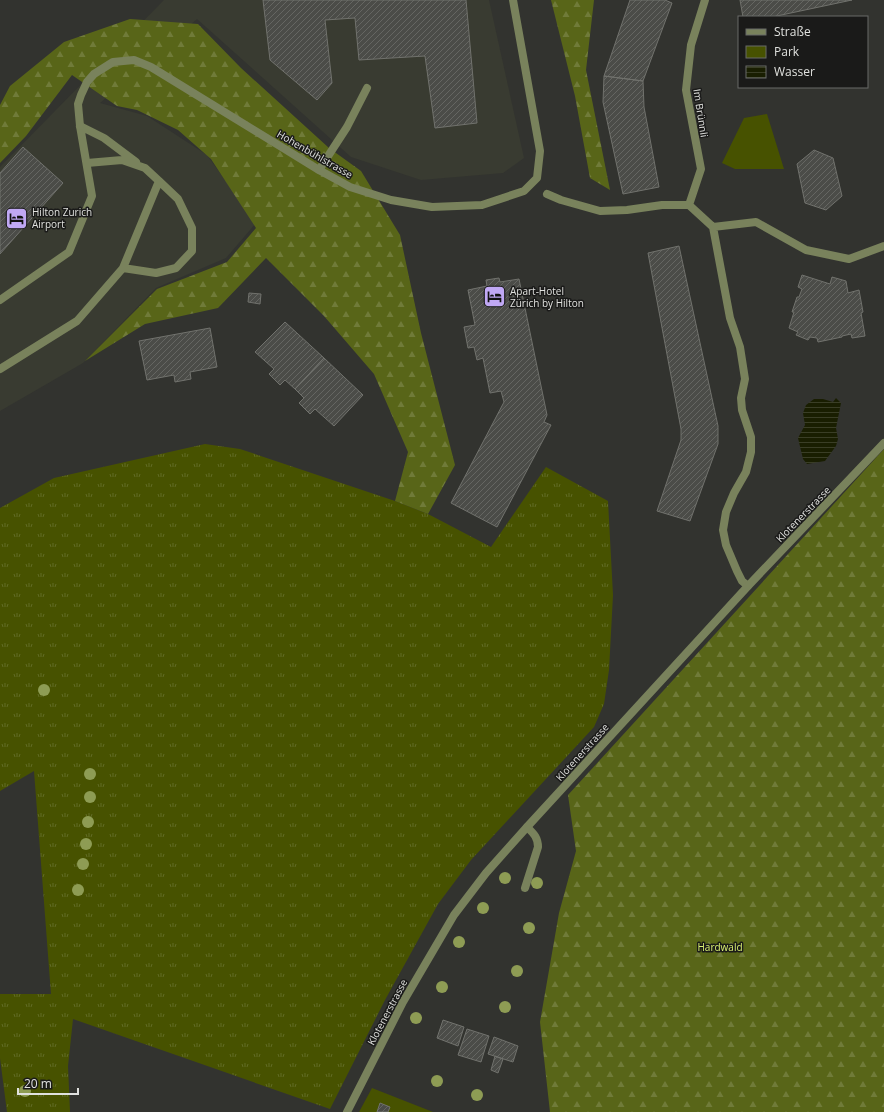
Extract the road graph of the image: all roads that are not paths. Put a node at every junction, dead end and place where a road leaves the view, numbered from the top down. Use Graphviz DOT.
graph roads {
  1 [pos="513,0"];
  2 [pos="705,0"];
  3 [pos="367,88"];
  4 [pos="80,126"];
  5 [pos="87,163"];
  6 [pos="145,168"];
  7 [pos="319,170"];
  8 [pos="159,181"];
  9 [pos="547,194"];
  10 [pos="689,205"];
  11 [pos="713,227"];
  12 [pos="884,246"];
  13 [pos="123,268"];
  14 [pos="0,300"];
  15 [pos="0,368"];
  16 [pos="884,443"];
  17 [pos="748,586"];
  18 [pos="527,827"];
  19 [pos="525,888"];
  20 [pos="347,1112"];
  1 -- 7 [label="street, Hohenbühlstrasse"];
  2 -- 10 [label="street, Im Brünnli"];
  3 -- 7 [label="street"];
  4 -- 5 [label="street, Hohenbühlstrasse"];
  4 -- 6 [label="street"];
  4 -- 7 [label="street, Hohenbühlstrasse"];
  5 -- 6 [label="street"];
  5 -- 14 [label="street, Hohenbühlstrasse"];
  6 -- 8 [label="street"];
  8 -- 13 [label="street"];
  8 -- 13 [label="street"];
  9 -- 10 [label="street"];
  10 -- 11 [label="street"];
  11 -- 12 [label="street"];
  11 -- 17 [label="street"];
  13 -- 15 [label="street"];
  16 -- 17 [label="street, Klotenerstrasse"];
  17 -- 18 [label="street, Klotenerstrasse"];
  18 -- 19 [label="street"];
  18 -- 20 [label="street, Klotenerstrasse"];
}
